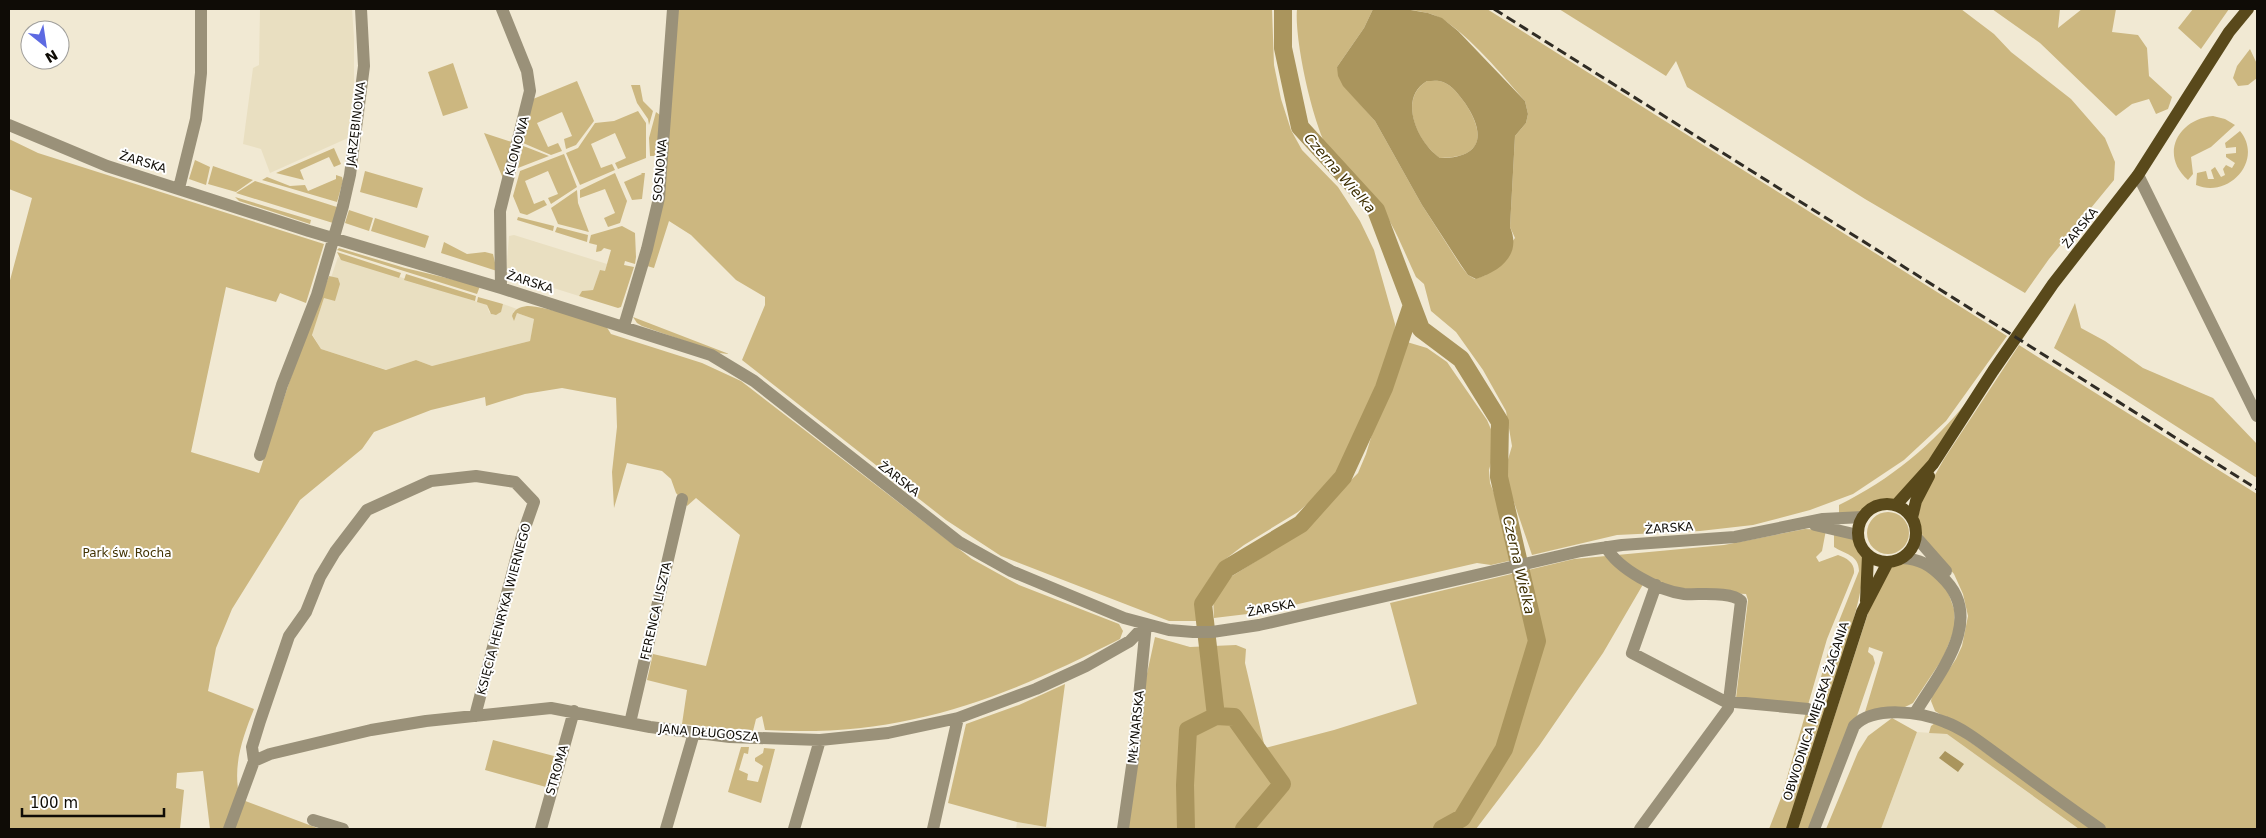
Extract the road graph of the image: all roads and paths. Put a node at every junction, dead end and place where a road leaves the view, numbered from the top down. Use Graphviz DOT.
graph roads {
  1 [pos="201,9"];
  2 [pos="361,9"];
  3 [pos="502,9"];
  4 [pos="673,9"];
  5 [pos="2248,9"];
  6 [pos="9,125"];
  7 [pos="2138,175"];
  8 [pos="179,188"];
  9 [pos="335,238"];
  10 [pos="501,288"];
  11 [pos="624,326"];
  12 [pos="2257,416"];
  13 [pos="260,455"];
  14 [pos="1933,464"];
  15 [pos="682,499"];
  16 [pos="1896,505"];
  17 [pos="1862,517"];
  18 [pos="1912,518"];
  19 [pos="1808,522"];
  20 [pos="1858,535"];
  21 [pos="1916,537"];
  22 [pos="1606,547"];
  23 [pos="1868,555"];
  24 [pos="1902,558"];
  25 [pos="1888,562"];
  26 [pos="1656,585"];
  27 [pos="1953,587"];
  28 [pos="1866,601"];
  29 [pos="1146,624"];
  30 [pos="1730,703"];
  31 [pos="1808,708"];
  32 [pos="574,711"];
  33 [pos="1915,713"];
  34 [pos="475,716"];
  35 [pos="958,718"];
  36 [pos="630,723"];
  37 [pos="694,733"];
  38 [pos="820,740"];
  39 [pos="254,761"];
  40 [pos="313,820"];
  41 [pos="229,829"];
  42 [pos="343,829"];
  43 [pos="541,829"];
  44 [pos="666,829"];
  45 [pos="794,829"];
  46 [pos="933,829"];
  47 [pos="1123,829"];
  48 [pos="1640,829"];
  49 [pos="1792,829"];
  50 [pos="1814,829"];
  51 [pos="2100,829"];
  1 -- 8 [label="street"];
  2 -- 9 [label="street, JARZĘBINOWA"];
  3 -- 10 [label="street, KLONOWA"];
  4 -- 11 [label="street, SOSNOWA"];
  5 -- 7 [label="main road, ŻARSKA"];
  6 -- 8 [label="street, ŻARSKA"];
  7 -- 12 [label="street"];
  7 -- 14 [label="main road, ŻARSKA"];
  8 -- 9 [label="street, ŻARSKA"];
  9 -- 10 [label="street, ŻARSKA"];
  9 -- 13 [label="street, JARZĘBINOWA"];
  10 -- 11 [label="street, ŻARSKA"];
  11 -- 29 [label="street, ŻARSKA"];
  14 -- 16 [label="main road, ŻARSKA"];
  14 -- 18 [label="main road, ŻARSKA"];
  15 -- 36 [label="street, FERENCA LISZTA"];
  16 -- 17 [label="main road"];
  16 -- 18 [label="main road"];
  17 -- 19 [label="street, ŻARSKA"];
  17 -- 20 [label="main road"];
  18 -- 21 [label="main road"];
  19 -- 20 [label="street, ŻARSKA"];
  19 -- 22 [label="street, ŻARSKA"];
  20 -- 23 [label="main road"];
  21 -- 24 [label="main road"];
  21 -- 27 [label="street"];
  22 -- 26 [label="street"];
  22 -- 29 [label="street, ŻARSKA"];
  23 -- 25 [label="main road"];
  23 -- 28 [label="main road, OBWODNICA MIEJSKA ŻAGANIA"];
  24 -- 25 [label="main road"];
  24 -- 27 [label="street"];
  25 -- 28 [label="main road, OBWODNICA MIEJSKA ŻAGANIA"];
  26 -- 30 [label="street"];
  26 -- 30 [label="street"];
  27 -- 33 [label="street"];
  28 -- 49 [label="main road, OBWODNICA MIEJSKA ŻAGANIA"];
  29 -- 35 [label="street, JANA DŁUGOSZA"];
  29 -- 47 [label="street, MŁYNARSKA"];
  30 -- 31 [label="street"];
  30 -- 48 [label="street"];
  32 -- 34 [label="street, JANA DŁUGOSZA"];
  32 -- 36 [label="street, JANA DŁUGOSZA"];
  32 -- 43 [label="street, STROMA"];
  33 -- 50 [label="street"];
  33 -- 51 [label="street"];
  34 -- 39 [label="street, JANA DŁUGOSZA"];
  34 -- 39 [label="street, KSIĘCIA HENRYKA WIERNEGO"];
  35 -- 38 [label="street, JANA DŁUGOSZA"];
  35 -- 46 [label="street"];
  36 -- 37 [label="street, JANA DŁUGOSZA"];
  37 -- 38 [label="street, JANA DŁUGOSZA"];
  37 -- 44 [label="street"];
  38 -- 45 [label="street"];
  39 -- 41 [label="street"];
  40 -- 42 [label="street"];
}
